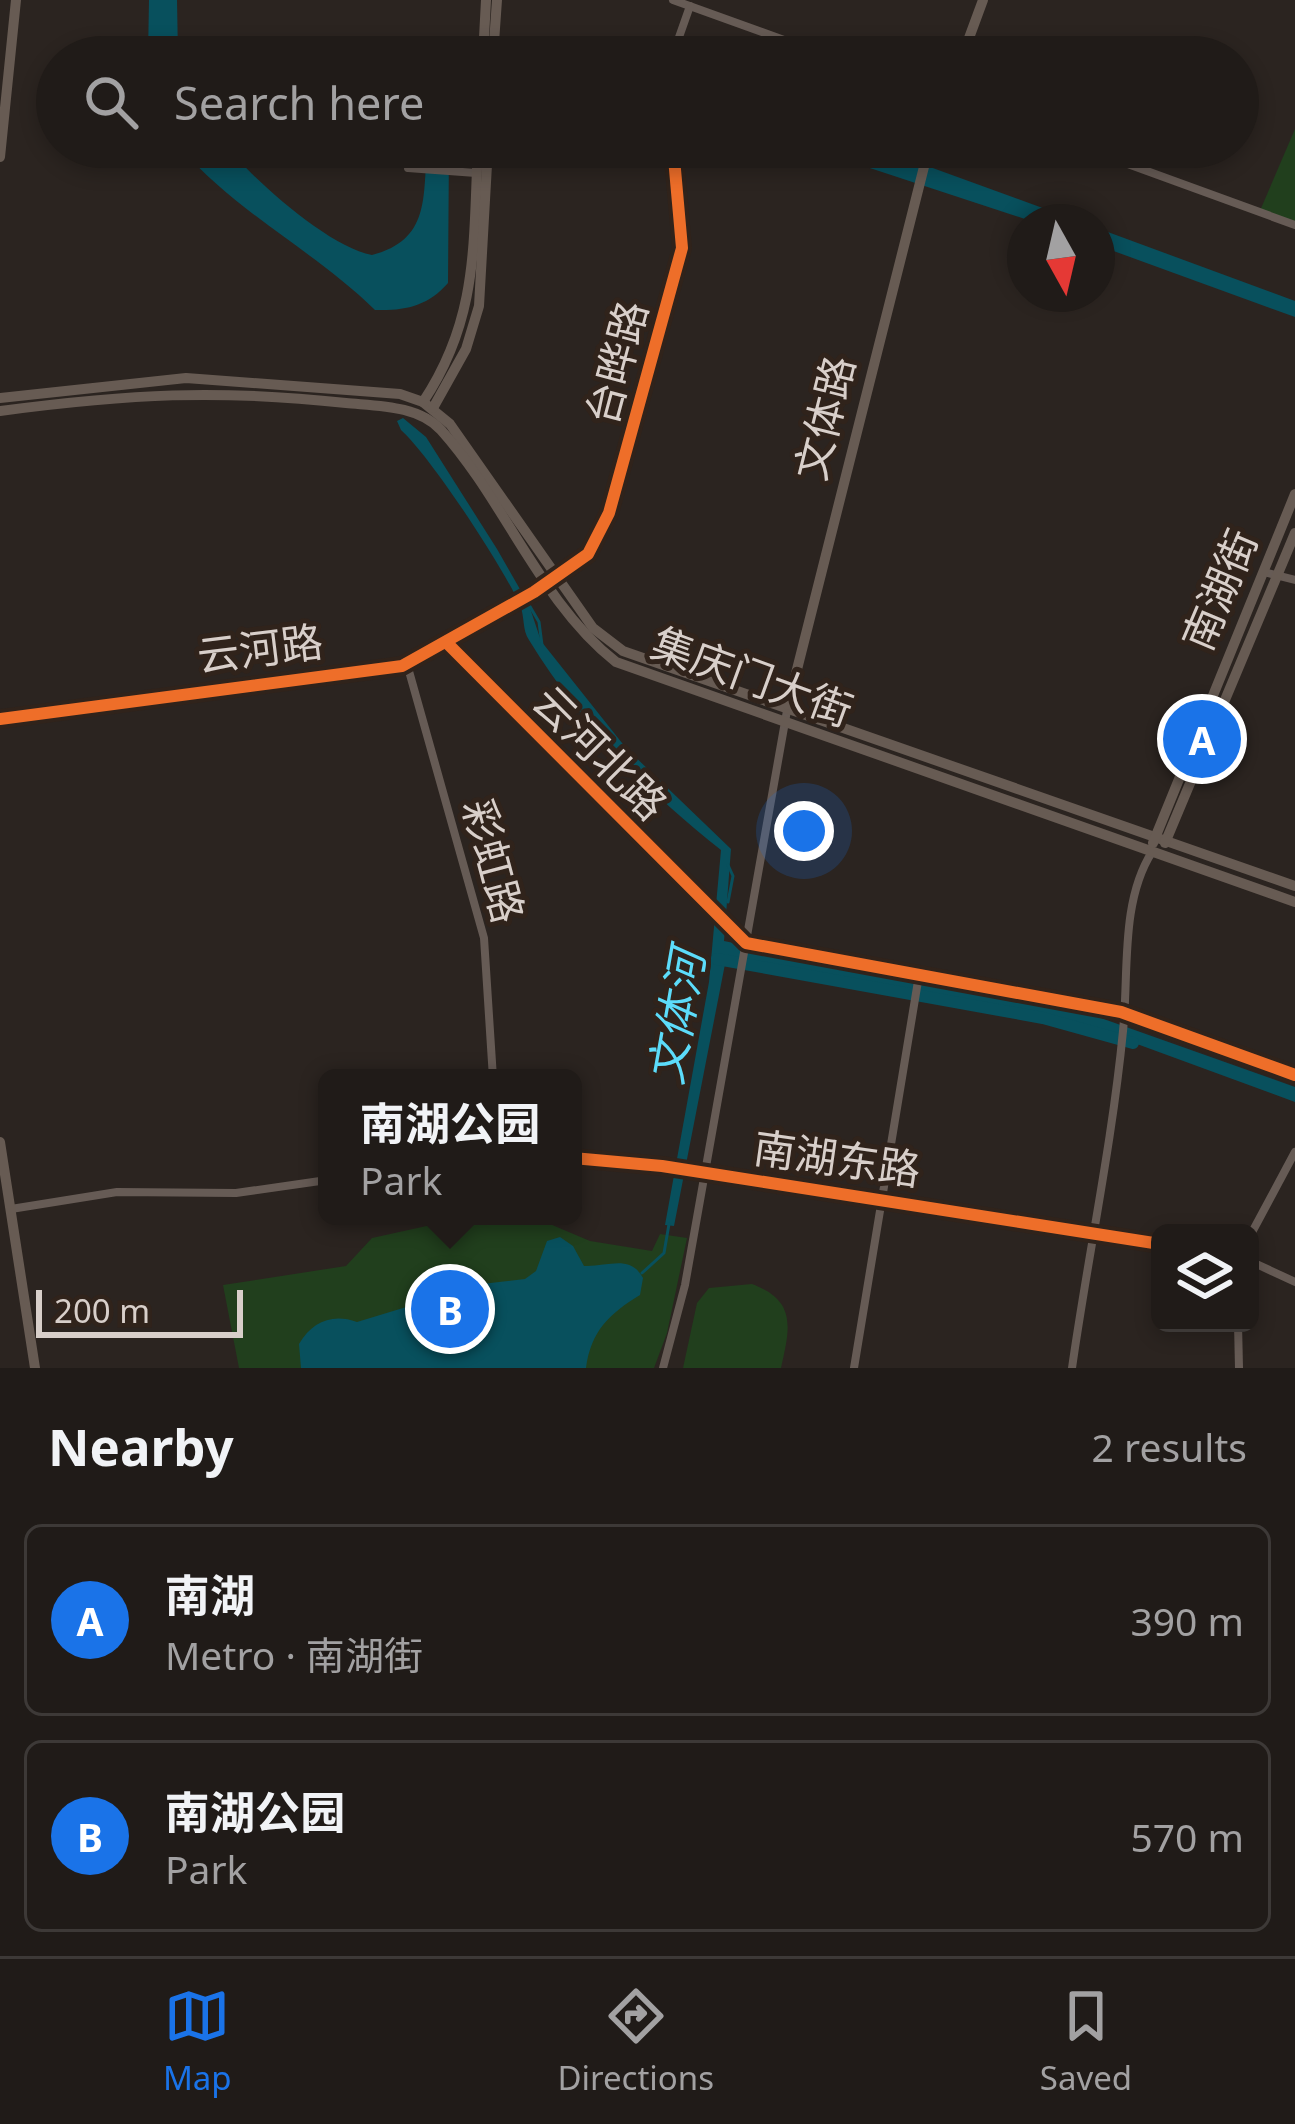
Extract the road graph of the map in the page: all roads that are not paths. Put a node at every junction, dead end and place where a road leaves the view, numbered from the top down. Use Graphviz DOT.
graph roads {
  1 [pos="16,0"];
  2 [pos="486,0"];
  3 [pos="496,0"];
  4 [pos="674,0"];
  5 [pos="983,0"];
  6 [pos="689,6"];
  7 [pos="484,36"];
  8 [pos="494,36"];
  9 [pos="679,36"];
  10 [pos="773,36"];
  11 [pos="970,36"];
  12 [pos="0,157"];
  13 [pos="408,168"];
  14 [pos="476,168"];
  15 [pos="487,168"];
  16 [pos="675,168"];
  17 [pos="922,168"];
  18 [pos="1139,168"];
  19 [pos="476,173"];
  20 [pos="1295,225"];
  21 [pos="0,398"];
  22 [pos="428,405"];
  23 [pos="0,411"];
  24 [pos="1295,494"];
  25 [pos="1295,533"];
  26 [pos="1264,572"];
  27 [pos="1278,576"];
  28 [pos="554,580"];
  29 [pos="1295,580"];
  30 [pos="534,592"];
  31 [pos="447,643"];
  32 [pos="407,664"];
  33 [pos="788,705"];
  34 [pos="0,719"];
  35 [pos="784,724"];
  36 [pos="1153,836"];
  37 [pos="1167,841"];
  38 [pos="1152,852"];
  39 [pos="1295,886"];
  40 [pos="1295,902"];
  41 [pos="746,945"];
  42 [pos="918,980"];
  43 [pos="1121,1012"];
  44 [pos="492,1069"];
  45 [pos="1295,1075"];
  46 [pos="0,1142"];
  47 [pos="1295,1152"];
  48 [pos="582,1160"];
  49 [pos="705,1173"];
  50 [pos="318,1181"];
  51 [pos="880,1198"];
  52 [pos="11,1210"];
  53 [pos="1256,1224"];
  54 [pos="1091,1231"];
  55 [pos="1151,1242"];
  56 [pos="1259,1265"];
  57 [pos="1295,1282"];
  58 [pos="1238,1332"];
  59 [pos="35,1368"];
  60 [pos="663,1368"];
  61 [pos="854,1368"];
  62 [pos="1072,1368"];
  63 [pos="1239,1368"];
  1 -- 12 [label="main road"];
  2 -- 7 [label="main road"];
  3 -- 8 [label="main road"];
  4 -- 6 [label="street"];
  5 -- 11 [label="main road"];
  6 -- 9 [label="street"];
  6 -- 10 [label="street"];
  13 -- 19 [label="street"];
  14 -- 19 [label="main road"];
  15 -- 22 [label="main road"];
  16 -- 28 [label="street, 台晔路"];
  17 -- 33 [label="main road, 文体路"];
  18 -- 20 [label="street"];
  19 -- 22 [label="main road"];
  21 -- 22 [label="main road"];
  22 -- 28 [label="main road, 集庆门大街"];
  23 -- 28 [label="main road, 集庆门大街"];
  24 -- 26 [label="main road, 南湖街"];
  25 -- 27 [label="main road, 南湖街"];
  26 -- 27 [label="street"];
  26 -- 36 [label="main road, 南湖街"];
  27 -- 29 [label="street"];
  27 -- 37 [label="main road, 南湖街"];
  28 -- 30 [label="street, 台晔路"];
  28 -- 33 [label="main road, 集庆门大街"];
  28 -- 35 [label="main road, 集庆门大街"];
  30 -- 31 [label="street, 云河路"];
  31 -- 32 [label="street, 云河路"];
  31 -- 41 [label="street, 云河北路"];
  32 -- 34 [label="street, 云河路"];
  32 -- 44 [label="street, 彩虹路"];
  33 -- 35 [label="street"];
  33 -- 36 [label="main road, 集庆门大街"];
  35 -- 38 [label="main road, 集庆门大街"];
  35 -- 41 [label="street"];
  36 -- 37 [label="main road, 集庆门大街"];
  36 -- 38 [label="main road, 南湖街"];
  37 -- 38 [label="main road"];
  37 -- 39 [label="main road, 集庆门大街"];
  38 -- 40 [label="main road, 集庆门大街"];
  38 -- 43 [label="street"];
  41 -- 42 [label="street"];
  41 -- 49 [label="street"];
  42 -- 43 [label="street"];
  42 -- 51 [label="street"];
  43 -- 45 [label="street"];
  43 -- 54 [label="street"];
  46 -- 52 [label="main road"];
  47 -- 53 [label="street"];
  48 -- 49 [label="street, 南湖东路"];
  49 -- 51 [label="street, 南湖东路"];
  49 -- 60 [label="street"];
  50 -- 52 [label="street"];
  51 -- 54 [label="street, 南湖东路"];
  51 -- 61 [label="street"];
  52 -- 59 [label="main road"];
  54 -- 55 [label="street, 南湖东路"];
  54 -- 62 [label="street"];
  56 -- 57 [label="street"];
  58 -- 63 [label="street"];
}
